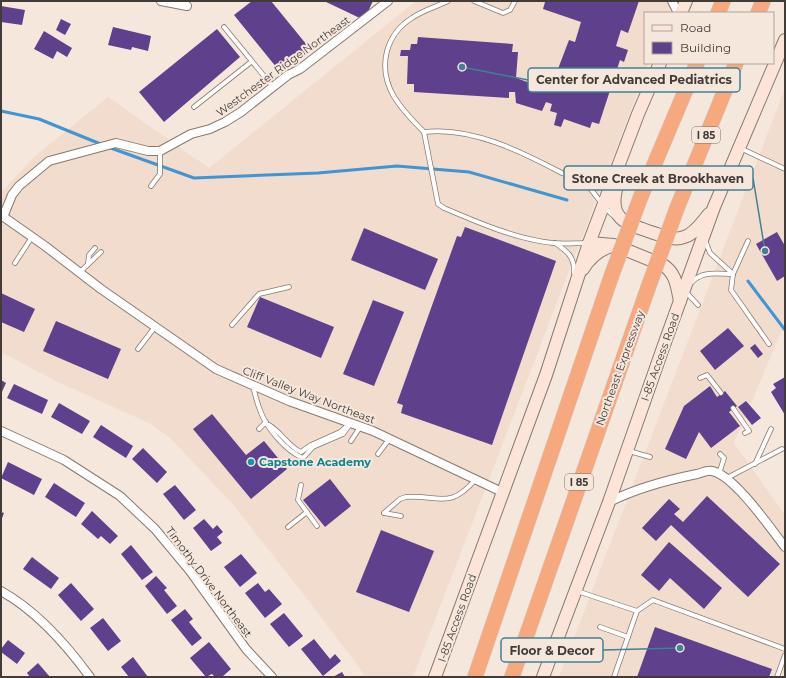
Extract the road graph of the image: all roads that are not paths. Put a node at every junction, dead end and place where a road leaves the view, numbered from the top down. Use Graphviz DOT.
graph roads {
  1 [pos="161,1"];
  2 [pos="388,1"];
  3 [pos="448,1"];
  4 [pos="474,1"];
  5 [pos="515,1"];
  6 [pos="672,1"];
  7 [pos="686,1"];
  8 [pos="723,1"];
  9 [pos="763,1"];
  10 [pos="186,6"];
  11 [pos="678,12"];
  12 [pos="681,12"];
  13 [pos="718,12"];
  14 [pos="758,12"];
  15 [pos="224,27"];
  16 [pos="785,40"];
  17 [pos="251,62"];
  18 [pos="660,64"];
  19 [pos="697,64"];
  20 [pos="736,64"];
  21 [pos="273,87"];
  22 [pos="194,107"];
  23 [pos="638,114"];
  24 [pos="424,132"];
  25 [pos="740,148"];
  26 [pos="160,151"];
  27 [pos="619,164"];
  28 [pos="785,169"];
  29 [pos="585,183"];
  30 [pos="151,186"];
  31 [pos="604,206"];
  32 [pos="714,207"];
  33 [pos="2,216"];
  34 [pos="620,218"];
  35 [pos="704,235"];
  36 [pos="32,236"];
  37 [pos="748,241"];
  38 [pos="554,243"];
  39 [pos="589,243"];
  40 [pos="614,244"];
  41 [pos="95,248"];
  42 [pos="101,252"];
  43 [pos="15,264"];
  44 [pos="88,264"];
  45 [pos="80,272"];
  46 [pos="733,274"];
  47 [pos="574,285"];
  48 [pos="289,287"];
  49 [pos="684,290"];
  50 [pos="680,301"];
  51 [pos="698,305"];
  52 [pos="232,324"];
  53 [pos="155,327"];
  54 [pos="769,344"];
  55 [pos="138,350"];
  56 [pos="700,378"];
  57 [pos="253,386"];
  58 [pos="721,394"];
  59 [pos="733,408"];
  60 [pos="266,422"];
  61 [pos="351,423"];
  62 [pos="361,426"];
  63 [pos="259,429"];
  64 [pos="772,429"];
  65 [pos="1,431"];
  66 [pos="746,433"];
  67 [pos="390,438"];
  68 [pos="351,441"];
  69 [pos="782,449"];
  70 [pos="627,451"];
  71 [pos="378,454"];
  72 [pos="720,454"];
  73 [pos="650,457"];
  74 [pos="755,464"];
  75 [pos="718,474"];
  76 [pos="727,478"];
  77 [pos="476,479"];
  78 [pos="301,485"];
  79 [pos="502,492"];
  80 [pos="610,502"];
  81 [pos="307,512"];
  82 [pos="401,516"];
  83 [pos="318,526"];
  84 [pos="288,527"];
  85 [pos="785,547"];
  86 [pos="575,590"];
  87 [pos="1,591"];
  88 [pos="637,611"];
  89 [pos="600,627"];
  90 [pos="628,637"];
  91 [pos="785,649"];
  92 [pos="785,655"];
  93 [pos="90,677"];
  94 [pos="272,677"];
  95 [pos="435,677"];
  96 [pos="475,677"];
  97 [pos="512,677"];
  98 [pos="543,677"];
  99 [pos="614,677"];
  100 [pos="778,677"];
  1 -- 10 [label="street"];
  2 -- 21 [label="street, Westchester Ridge Northeast"];
  3 -- 24 [label="lane"];
  4 -- 5 [label="lane"];
  6 -- 11 [label="street"];
  7 -- 12 [label="main road"];
  8 -- 13 [label="highway"];
  9 -- 14 [label="highway"];
  15 -- 17 [label="lane"];
  16 -- 25 [label="main road, I-85 Access Road"];
  17 -- 21 [label="lane"];
  17 -- 22 [label="lane"];
  18 -- 23 [label="main road, I-85 Access Road"];
  19 -- 96 [label="highway, bridge"];
  20 -- 97 [label="highway, Northeast Expressway / I 85, bridge"];
  21 -- 26 [label="street, Westchester Ridge Northeast"];
  23 -- 27 [label="main road, I-85 Access Road"];
  23 -- 34 [label="main road"];
  24 -- 29 [label="lane"];
  24 -- 38 [label="lane"];
  25 -- 28 [label="lane"];
  25 -- 32 [label="main road, I-85 Access Road"];
  26 -- 30 [label="lane"];
  26 -- 33 [label="street"];
  27 -- 29 [label="lane"];
  27 -- 31 [label="main road, I-85 Access Road"];
  29 -- 31 [label="lane"];
  31 -- 34 [label="lane"];
  31 -- 39 [label="main road, I-85 Access Road"];
  32 -- 34 [label="main road"];
  32 -- 35 [label="main road, I-85 Access Road"];
  33 -- 36 [label="street, Cliff Valley Way Northeast"];
  35 -- 46 [label="lane"];
  35 -- 49 [label="main road, I-85 Access Road"];
  36 -- 43 [label="lane"];
  36 -- 45 [label="street, Cliff Valley Way Northeast"];
  37 -- 46 [label="lane"];
  38 -- 39 [label="lane"];
  38 -- 47 [label="lane"];
  39 -- 40 [label="main road"];
  39 -- 47 [label="main road, I-85 Access Road"];
  40 -- 47 [label="main road"];
  40 -- 50 [label="main road"];
  41 -- 44 [label="lane"];
  42 -- 44 [label="lane"];
  44 -- 45 [label="lane"];
  45 -- 53 [label="street, Cliff Valley Way Northeast"];
  46 -- 49 [label="lane"];
  46 -- 54 [label="lane"];
  47 -- 79 [label="main road, I-85 Access Road"];
  48 -- 52 [label="lane"];
  49 -- 50 [label="main road, I-85 Access Road"];
  49 -- 51 [label="lane"];
  50 -- 70 [label="main road, I-85 Access Road"];
  53 -- 55 [label="lane"];
  53 -- 57 [label="street, Cliff Valley Way Northeast"];
  56 -- 58 [label="lane"];
  57 -- 60 [label="lane"];
  57 -- 61 [label="street, Cliff Valley Way Northeast"];
  59 -- 66 [label="lane"];
  60 -- 61 [label="lane"];
  60 -- 63 [label="lane"];
  61 -- 62 [label="street, Cliff Valley Way Northeast"];
  62 -- 67 [label="street, Cliff Valley Way Northeast"];
  62 -- 68 [label="lane"];
  64 -- 74 [label="lane"];
  65 -- 94 [label="street, Timothy Drive Northeast"];
  67 -- 71 [label="lane"];
  67 -- 77 [label="street, Cliff Valley Way Northeast"];
  69 -- 74 [label="lane"];
  70 -- 73 [label="lane"];
  70 -- 80 [label="main road, I-85 Access Road"];
  72 -- 75 [label="lane"];
  74 -- 76 [label="lane"];
  75 -- 76 [label="street"];
  75 -- 80 [label="street"];
  76 -- 85 [label="street"];
  77 -- 79 [label="street, Cliff Valley Way Northeast"];
  77 -- 82 [label="lane"];
  78 -- 81 [label="lane"];
  79 -- 95 [label="main road, I-85 Access Road"];
  80 -- 86 [label="main road, I-85 Access Road"];
  81 -- 83 [label="lane"];
  81 -- 84 [label="lane"];
  86 -- 88 [label="lane"];
  86 -- 98 [label="main road, I-85 Access Road"];
  87 -- 93 [label="street"];
  88 -- 90 [label="lane"];
  88 -- 91 [label="lane"];
  89 -- 90 [label="lane"];
  90 -- 99 [label="lane"];
  92 -- 100 [label="lane"];
}
